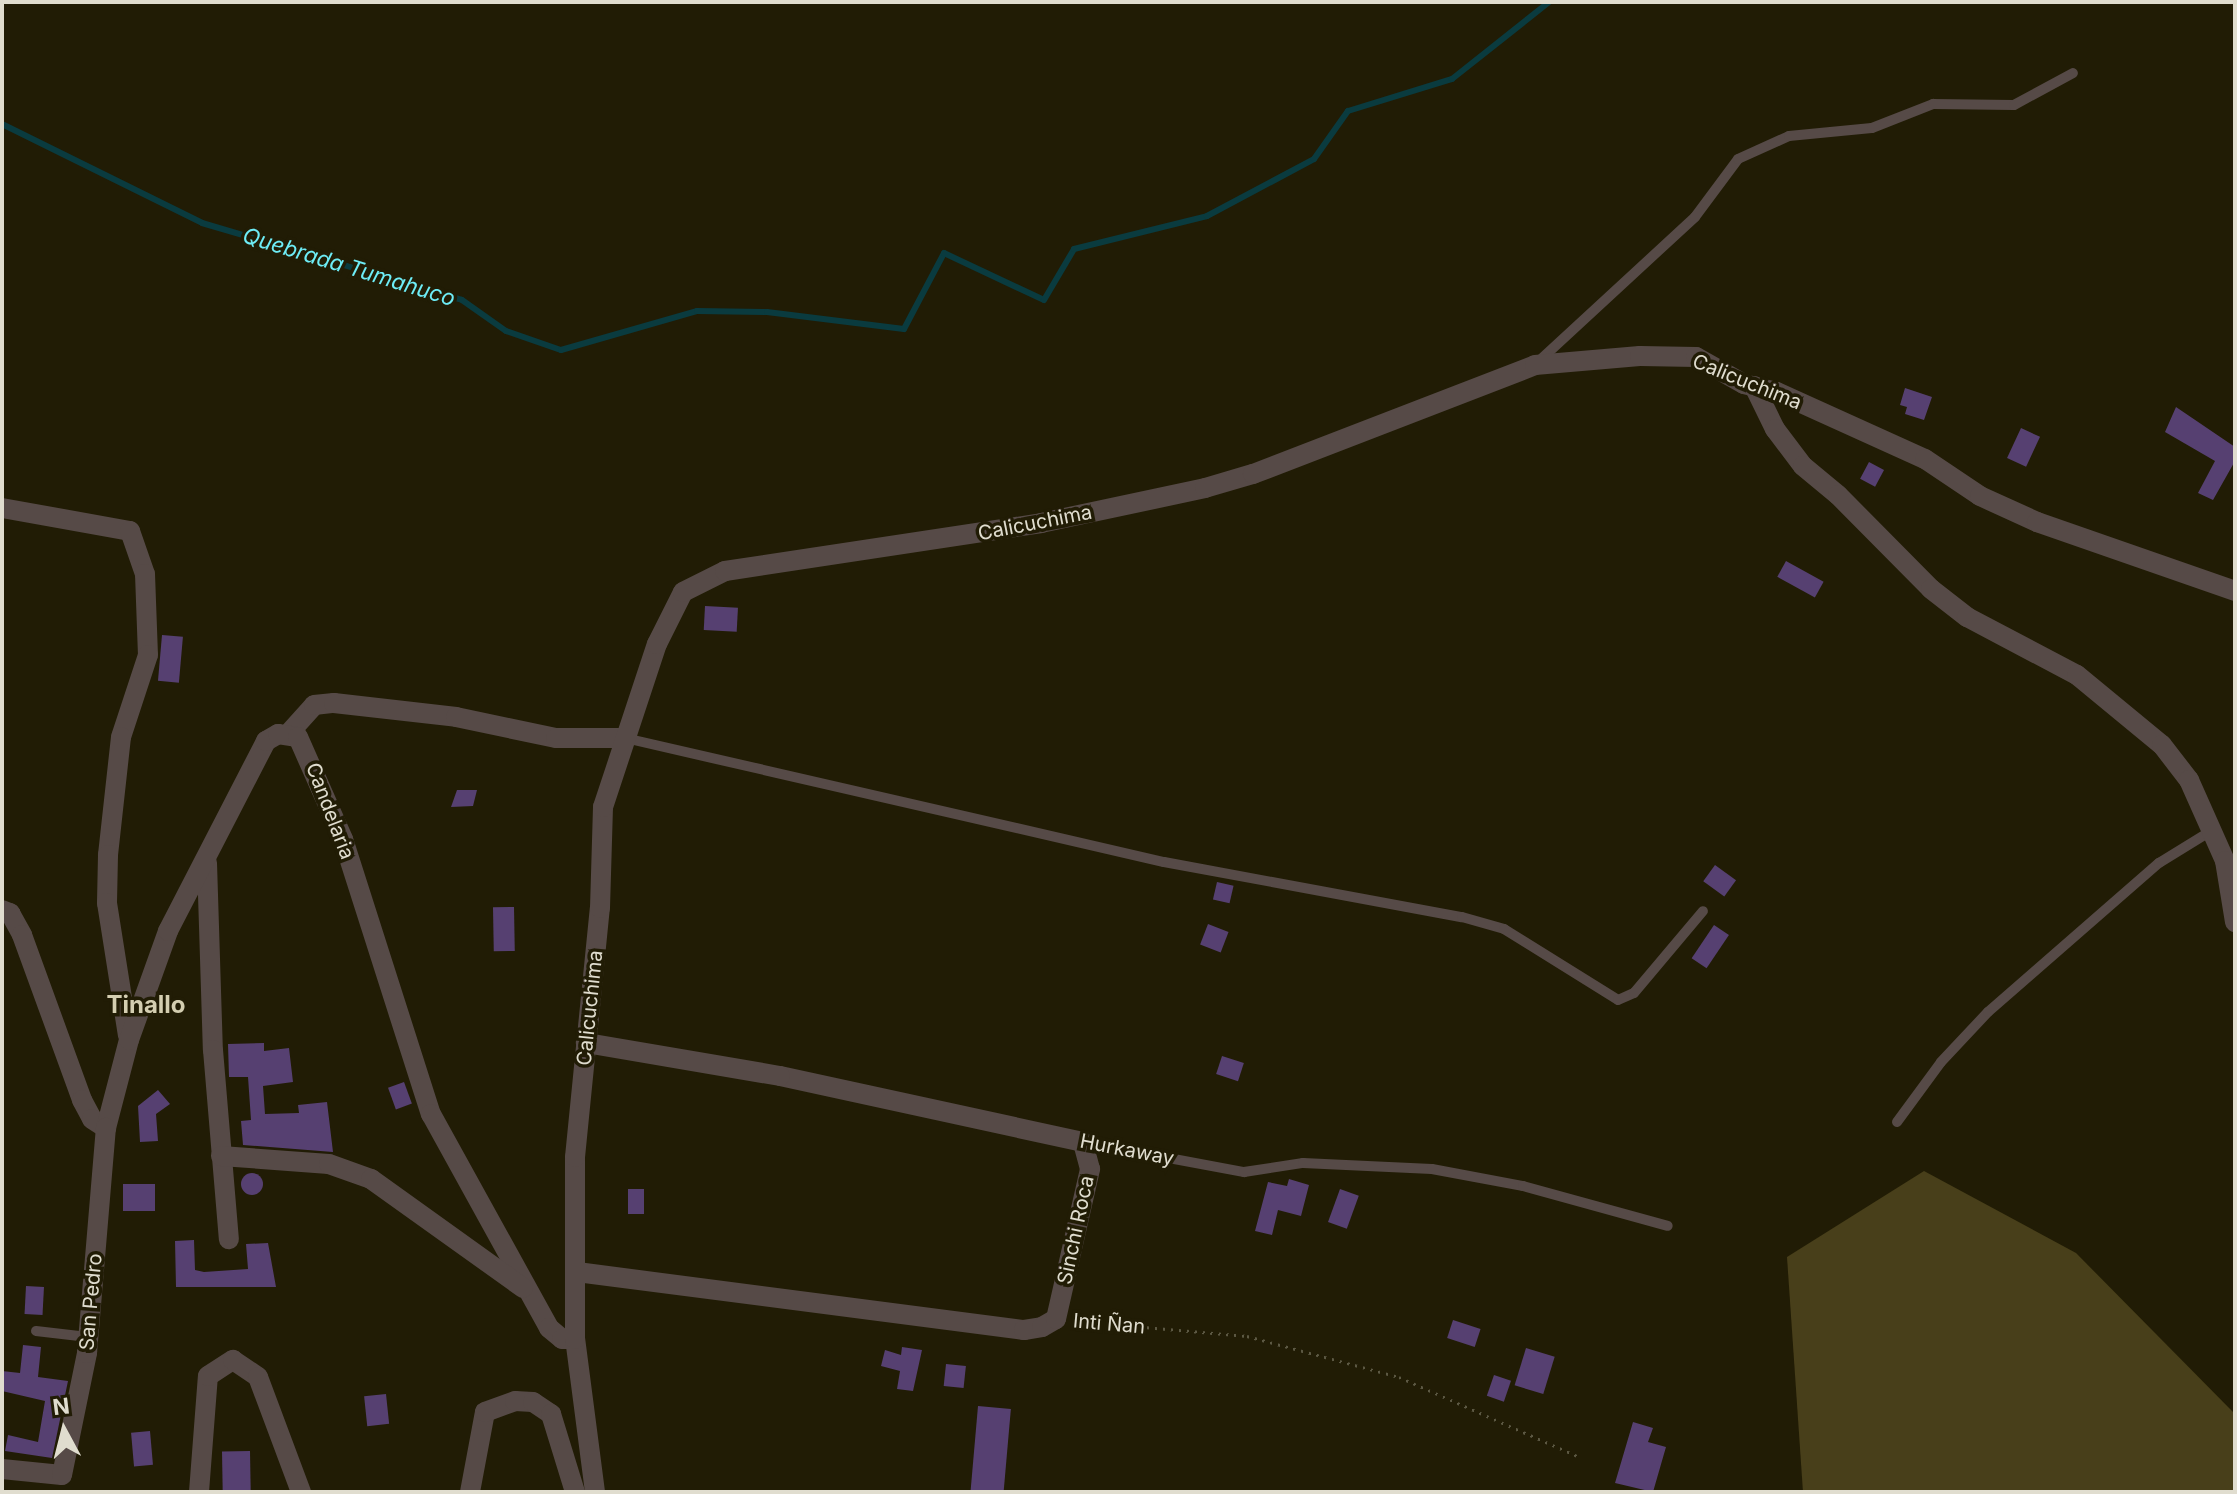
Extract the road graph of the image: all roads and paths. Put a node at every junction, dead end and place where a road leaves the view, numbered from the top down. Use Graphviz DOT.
graph roads {
  1 [pos="2073,73"];
  2 [pos="1535,365"];
  3 [pos="1754,386"];
  4 [pos="2,508"];
  5 [pos="2235,591"];
  6 [pos="290,732"];
  7 [pos="625,738"];
  8 [pos="2211,831"];
  9 [pos="206,859"];
  10 [pos="2,910"];
  11 [pos="1703,911"];
  12 [pos="2235,922"];
  13 [pos="129,1040"];
  14 [pos="586,1043"];
  15 [pos="1897,1122"];
  16 [pos="106,1128"];
  17 [pos="1083,1142"];
  18 [pos="221,1156"];
  19 [pos="1668,1226"];
  20 [pos="229,1239"];
  21 [pos="577,1272"];
  22 [pos="529,1292"];
  23 [pos="1056,1319"];
  24 [pos="36,1331"];
  25 [pos="88,1337"];
  26 [pos="575,1339"];
  27 [pos="1577,1456"];
  28 [pos="2,1469"];
  29 [pos="66,1484"];
  30 [pos="199,1492"];
  31 [pos="301,1492"];
  32 [pos="470,1492"];
  33 [pos="575,1492"];
  34 [pos="595,1492"];
  1 -- 2 [label="lane"];
  2 -- 3 [label="street, Calicuchima"];
  2 -- 7 [label="street, Calicuchima"];
  3 -- 5 [label="street, Calicuchima"];
  3 -- 8 [label="street"];
  4 -- 13 [label="street"];
  6 -- 7 [label="street"];
  6 -- 9 [label="street"];
  6 -- 22 [label="street, Candelaria"];
  7 -- 11 [label="lane"];
  7 -- 14 [label="street, Calicuchima"];
  8 -- 12 [label="street"];
  8 -- 15 [label="lane"];
  9 -- 13 [label="street"];
  9 -- 18 [label="street"];
  10 -- 16 [label="street"];
  13 -- 16 [label="street"];
  14 -- 17 [label="street, Hurkaway"];
  14 -- 21 [label="street, Calicuchima"];
  16 -- 25 [label="street, San Pedro"];
  17 -- 19 [label="lane, Hurkaway"];
  17 -- 23 [label="street, Sinchi Roca"];
  18 -- 20 [label="street"];
  18 -- 22 [label="street"];
  21 -- 23 [label="street, Inti Ñan"];
  21 -- 26 [label="street, Calicuchima"];
  22 -- 26 [label="street, Candelaria"];
  23 -- 27 [label="path, Inti Ñan"];
  24 -- 25 [label="lane"];
  25 -- 29 [label="street, San Pedro"];
  26 -- 34 [label="street, Calicuchima"];
  28 -- 29 [label="street"];
  30 -- 31 [label="street"];
  32 -- 33 [label="street"];
}
